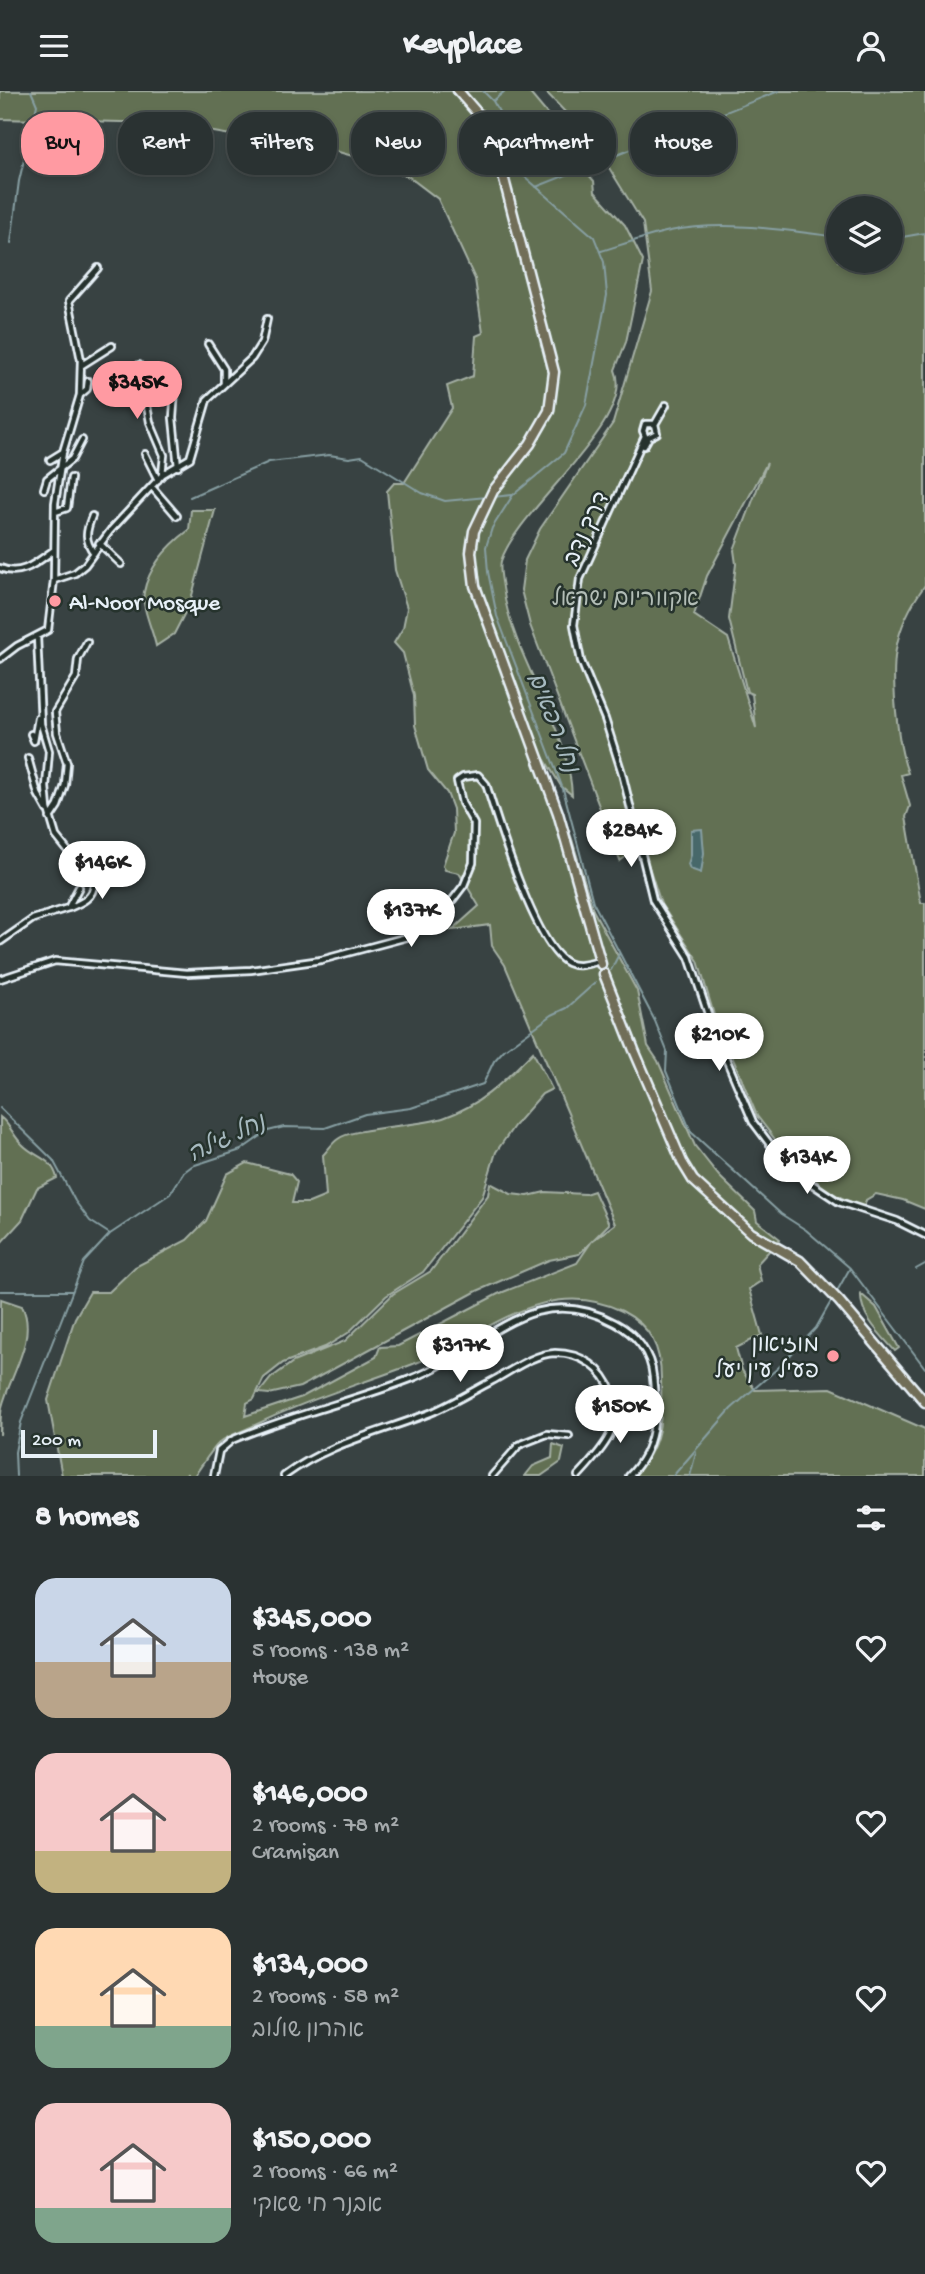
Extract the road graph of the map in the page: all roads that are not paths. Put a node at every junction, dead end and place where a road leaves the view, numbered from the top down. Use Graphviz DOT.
graph roads {
  1 [pos="458,91"];
  2 [pos="98,268"];
  3 [pos="267,319"];
  4 [pos="208,344"];
  5 [pos="112,346"];
  6 [pos="139,365"];
  7 [pos="81,366"];
  8 [pos="88,381"];
  9 [pos="224,383"];
  10 [pos="175,389"];
  11 [pos="80,395"];
  12 [pos="666,405"];
  13 [pos="655,424"];
  14 [pos="647,436"];
  15 [pos="82,440"];
  16 [pos="63,452"];
  17 [pos="145,454"];
  18 [pos="51,460"];
  19 [pos="178,467"];
  20 [pos="60,471"];
  21 [pos="71,478"];
  22 [pos="160,478"];
  23 [pos="152,487"];
  24 [pos="44,489"];
  25 [pos="55,512"];
  26 [pos="92,516"];
  27 [pos="177,516"];
  28 [pos="99,543"];
  29 [pos="55,549"];
  30 [pos="94,554"];
  31 [pos="121,564"];
  32 [pos="0,568"];
  33 [pos="54,580"];
  34 [pos="37,636"];
  35 [pos="87,642"];
  36 [pos="0,659"];
  37 [pos="39,710"];
  38 [pos="31,734"];
  39 [pos="28,758"];
  40 [pos="49,816"];
  41 [pos="79,865"];
  42 [pos="90,876"];
  43 [pos="79,887"];
  44 [pos="68,908"];
  45 [pos="0,942"];
  46 [pos="602,966"];
  47 [pos="0,979"];
  48 [pos="925,1235"];
  49 [pos="925,1402"];
  50 [pos="569,1436"];
  51 [pos="214,1476"];
  52 [pos="284,1476"];
  53 [pos="492,1476"];
  54 [pos="578,1476"];
  55 [pos="629,1476"];
  1 -- 46 [label="main road"];
  2 -- 7 [label="street"];
  3 -- 9 [label="street"];
  4 -- 9 [label="street"];
  5 -- 7 [label="street"];
  6 -- 22 [label="street"];
  7 -- 11 [label="street"];
  8 -- 11 [label="street"];
  9 -- 19 [label="street"];
  10 -- 19 [label="street"];
  11 -- 16 [label="street"];
  12 -- 13 [label="street"];
  13 -- 14 [label="street, דרך נדב"];
  13 -- 14 [label="street"];
  14 -- 48 [label="street, דרך נדב"];
  15 -- 20 [label="street"];
  16 -- 18 [label="street"];
  16 -- 20 [label="street"];
  17 -- 22 [label="street"];
  19 -- 22 [label="street"];
  20 -- 24 [label="street"];
  20 -- 25 [label="street"];
  21 -- 25 [label="street"];
  22 -- 23 [label="street"];
  23 -- 27 [label="street"];
  23 -- 28 [label="street"];
  25 -- 29 [label="street"];
  26 -- 30 [label="street"];
  28 -- 30 [label="street"];
  28 -- 31 [label="street"];
  29 -- 32 [label="street"];
  29 -- 33 [label="street"];
  30 -- 33 [label="street"];
  33 -- 34 [label="street"];
  34 -- 36 [label="street"];
  34 -- 37 [label="street"];
  35 -- 40 [label="street"];
  37 -- 38 [label="street"];
  37 -- 40 [label="street"];
  39 -- 40 [label="street"];
  40 -- 41 [label="street"];
  42 -- 44 [label="street"];
  43 -- 44 [label="street"];
  44 -- 45 [label="street"];
  46 -- 47 [label="street"];
  46 -- 49 [label="main road"];
  50 -- 53 [label="street"];
  51 -- 55 [label="street"];
  52 -- 54 [label="street"];
}
